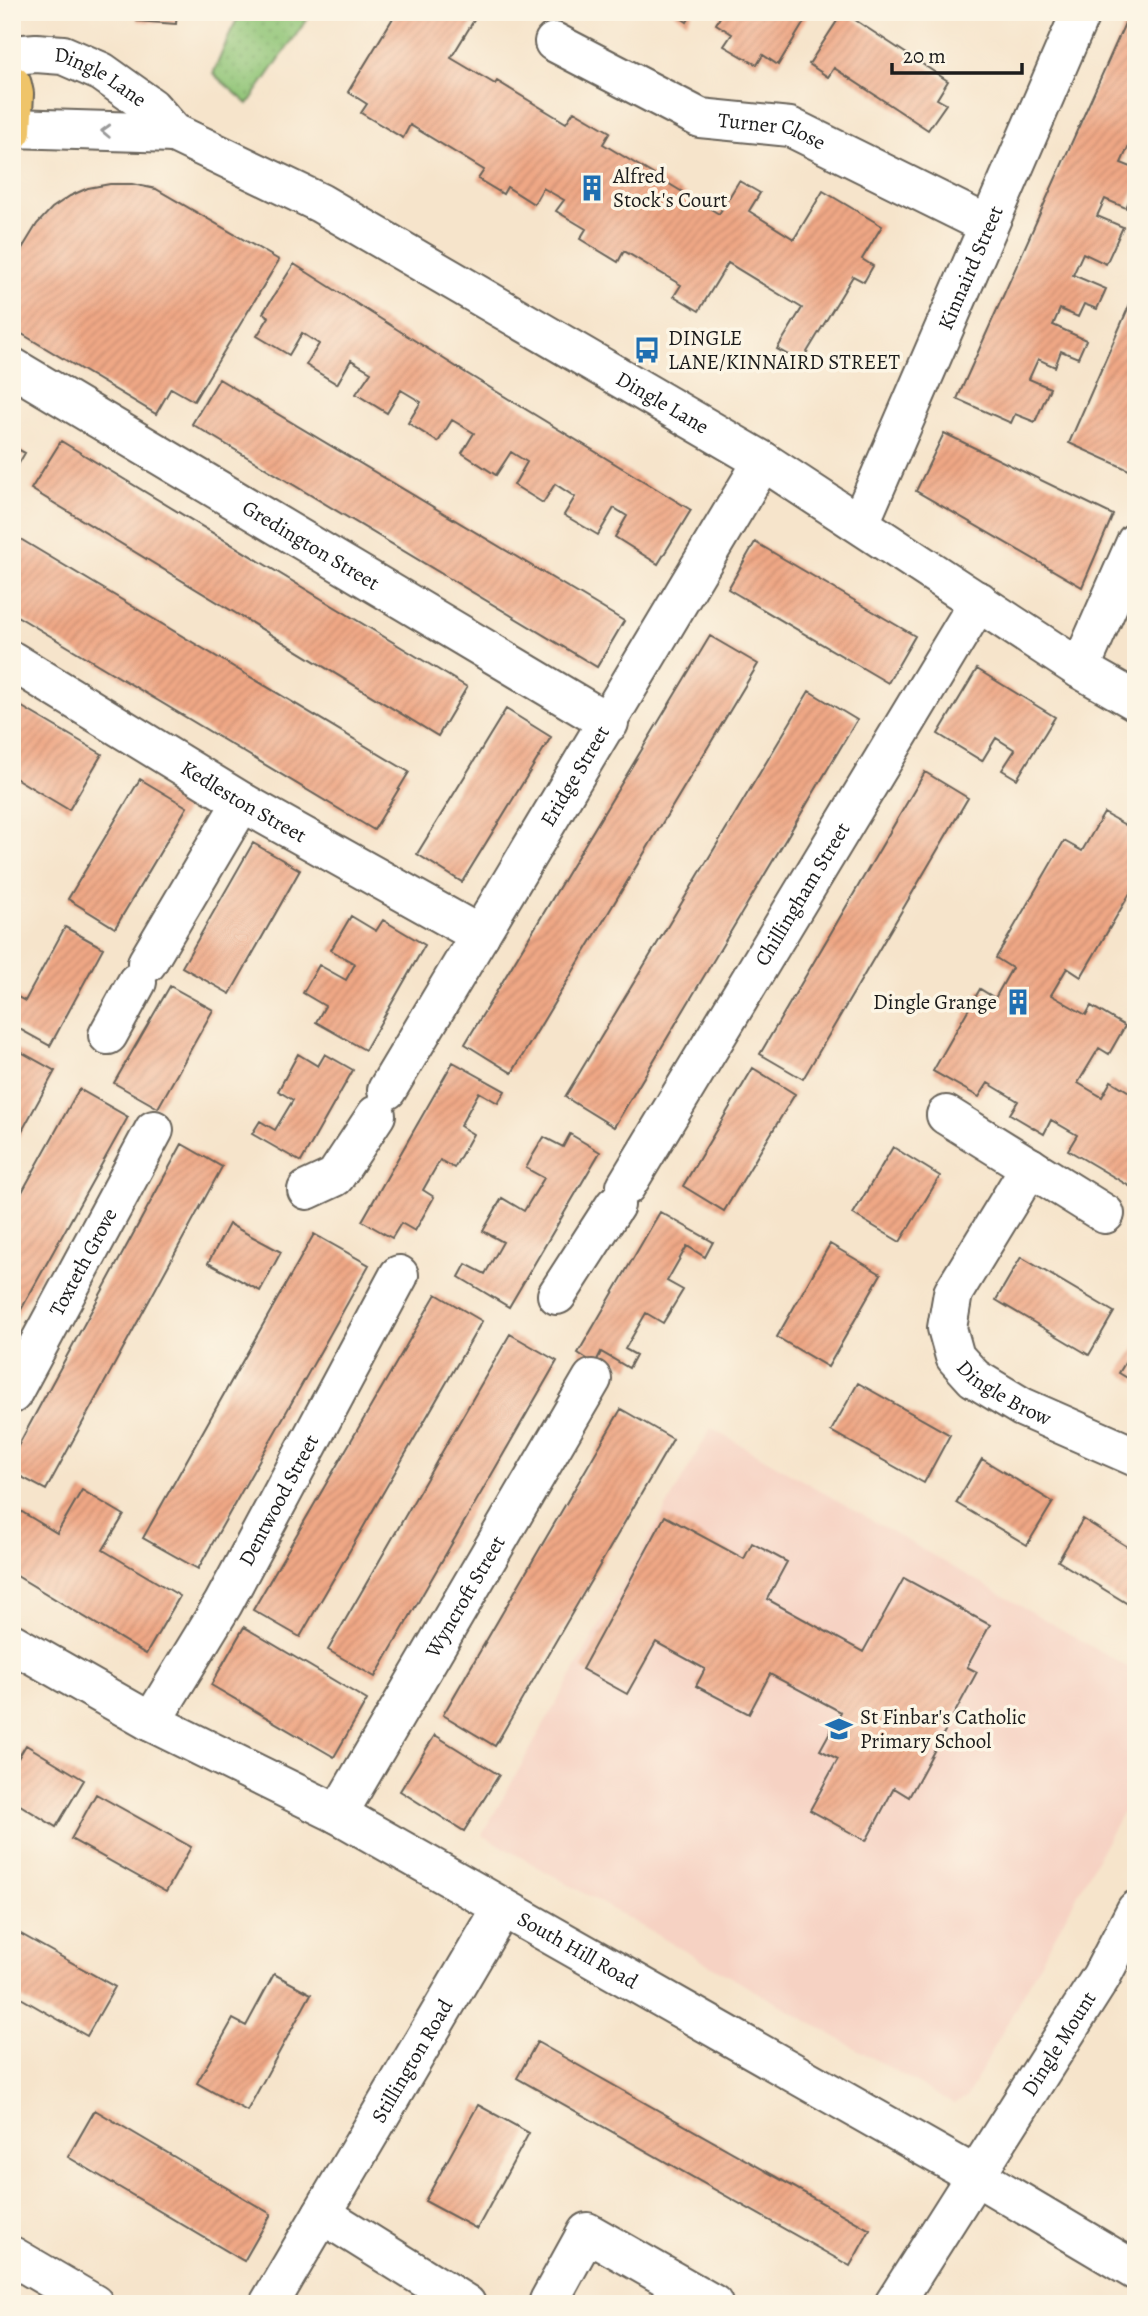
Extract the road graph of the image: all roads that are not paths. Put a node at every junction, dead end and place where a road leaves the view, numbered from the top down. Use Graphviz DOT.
graph roads {
  1 [pos="1082,12"];
  2 [pos="554,42"];
  3 [pos="12,55"];
  4 [pos="12,85"];
  5 [pos="12,129"];
  6 [pos="174,133"];
  7 [pos="988,225"];
  8 [pos="12,367"];
  9 [pos="763,461"];
  10 [pos="860,523"];
  11 [pos="1136,542"];
  12 [pos="979,601"];
  13 [pos="12,661"];
  14 [pos="1080,669"];
  15 [pos="1136,701"];
  16 [pos="608,723"];
  17 [pos="243,802"];
  18 [pos="480,935"];
  19 [pos="108,1035"];
  20 [pos="946,1115"];
  21 [pos="154,1130"];
  22 [pos="1030,1167"];
  23 [pos="321,1183"];
  24 [pos="1105,1214"];
  25 [pos="399,1275"];
  26 [pos="557,1295"];
  27 [pos="592,1379"];
  28 [pos="12,1394"];
  29 [pos="1136,1457"];
  30 [pos="12,1643"];
  31 [pos="151,1722"];
  32 [pos="338,1814"];
  33 [pos="502,1908"];
  34 [pos="1136,1910"];
  35 [pos="976,2176"];
  36 [pos="321,2214"];
  37 [pos="12,2256"];
  38 [pos="1136,2271"];
  39 [pos="549,2301"];
  40 [pos="94,2304"];
  41 [pos="269,2304"];
  42 [pos="466,2304"];
  43 [pos="713,2304"];
  44 [pos="894,2304"];
  1 -- 7 [label="street, Kinnaird Street"];
  2 -- 7 [label="street, Turner Close"];
  3 -- 6 [label="street, Dingle Lane"];
  4 -- 5 [label="highway"];
  6 -- 5 [label="street, Dingle Lane, one-way"];
  6 -- 9 [label="street, Dingle Lane"];
  7 -- 10 [label="street, Kinnaird Street"];
  8 -- 16 [label="street, Gredington Street"];
  9 -- 10 [label="street, Dingle Lane"];
  9 -- 16 [label="street, Eridge Street"];
  10 -- 12 [label="street, Dingle Lane"];
  11 -- 14 [label="street"];
  12 -- 14 [label="street, Dingle Lane"];
  12 -- 26 [label="street, Chillingham Street"];
  13 -- 17 [label="street, Kedleston Street"];
  14 -- 15 [label="street, Dingle Lane"];
  16 -- 18 [label="street, Eridge Street"];
  17 -- 18 [label="street, Kedleston Street"];
  17 -- 19 [label="street"];
  18 -- 23 [label="street, Eridge Street"];
  20 -- 22 [label="street"];
  21 -- 28 [label="street, Toxteth Grove"];
  22 -- 24 [label="street"];
  22 -- 29 [label="street, Dingle Brow"];
  25 -- 31 [label="street, Dentwood Street"];
  27 -- 32 [label="street, Wyncroft Street"];
  30 -- 31 [label="street, South Hill Road"];
  31 -- 32 [label="street, South Hill Road"];
  32 -- 33 [label="street, South Hill Road"];
  33 -- 35 [label="street, South Hill Road"];
  33 -- 36 [label="street, Stillington Road"];
  34 -- 35 [label="street, Dingle Mount"];
  35 -- 38 [label="street, South Hill Road"];
  35 -- 44 [label="street, Dingle Mount"];
  36 -- 41 [label="street, Stillington Road"];
  36 -- 42 [label="street"];
  37 -- 40 [label="street"];
  39 -- 43 [label="street"];
}
